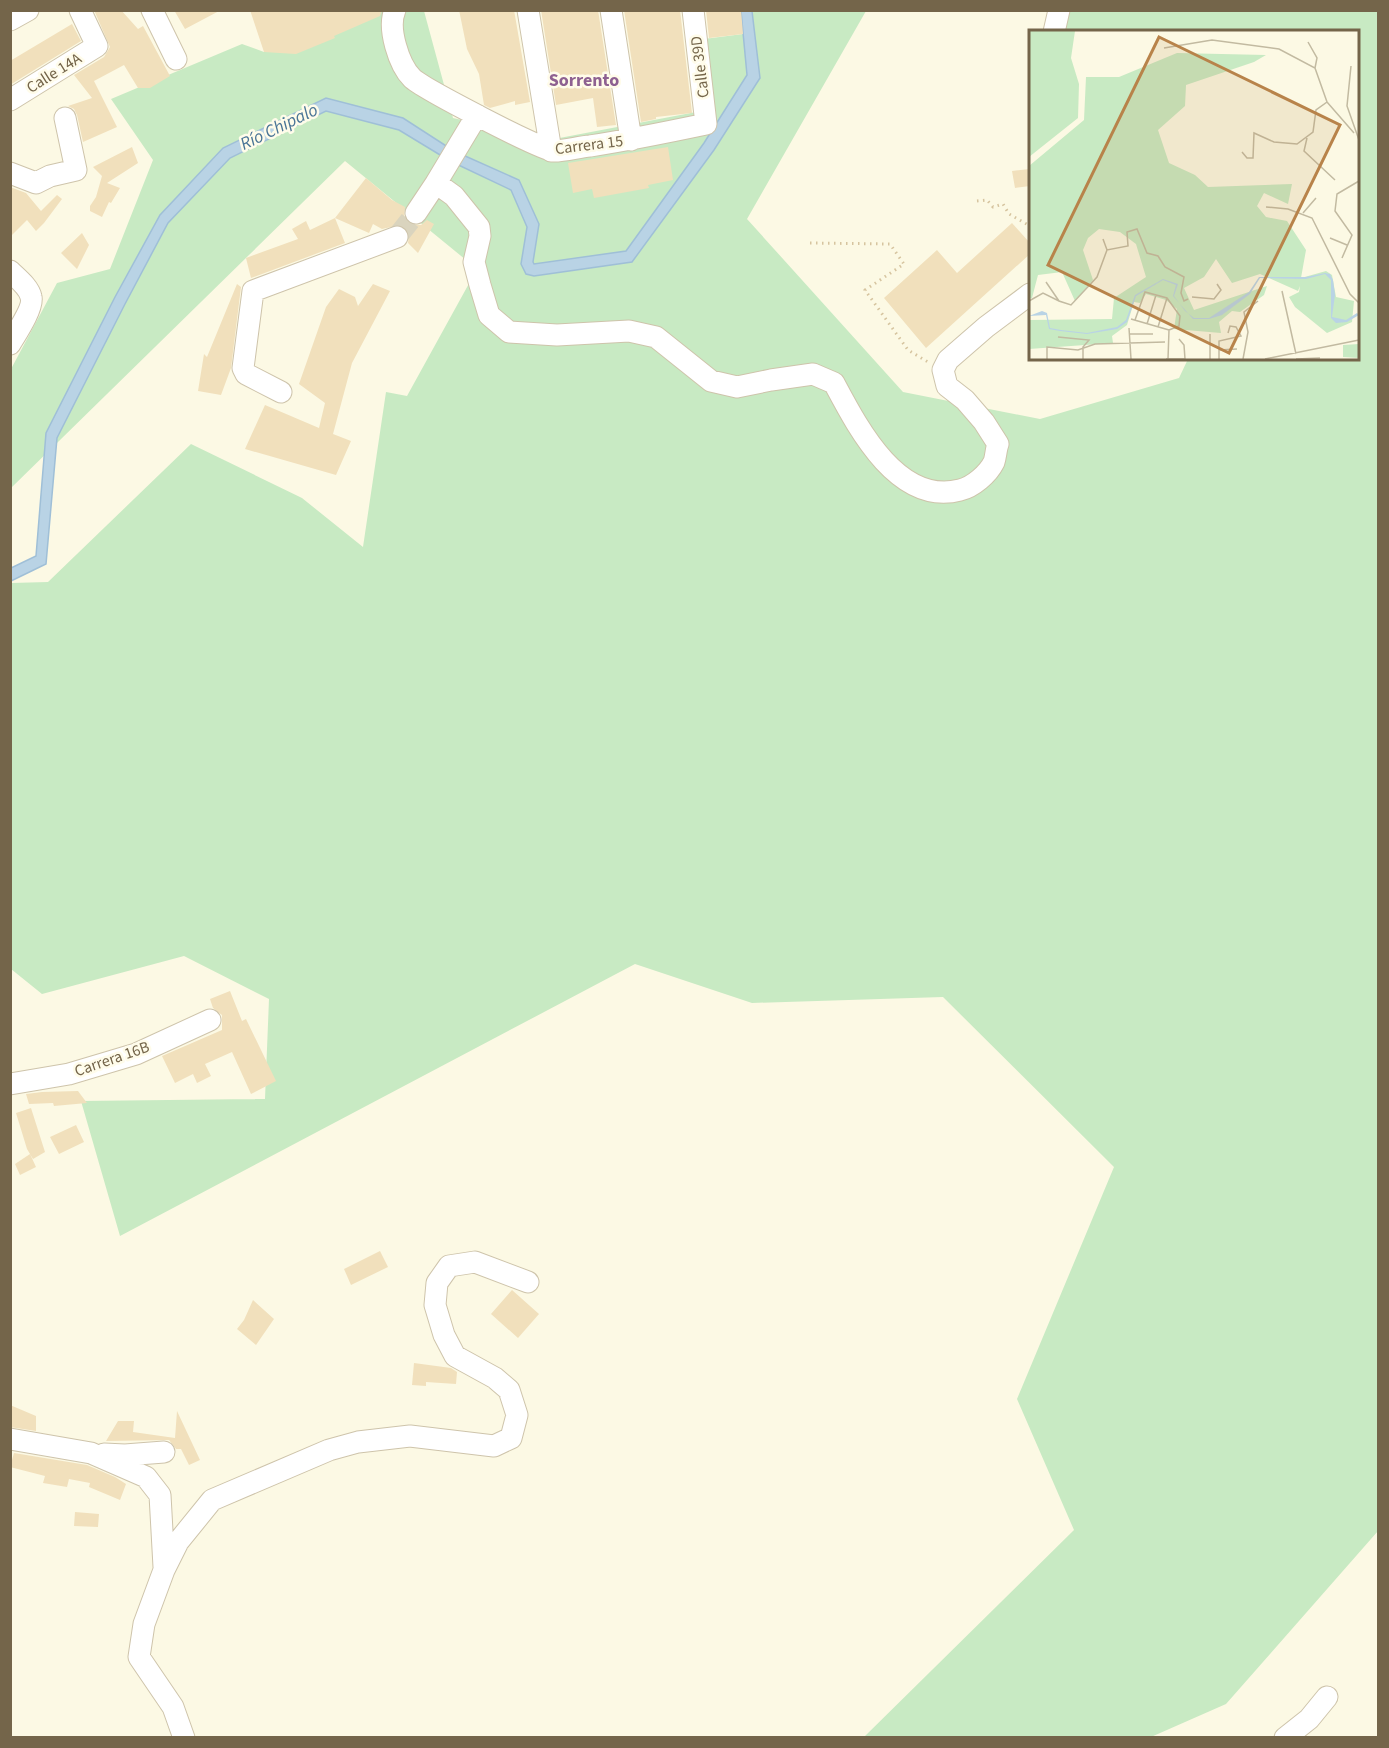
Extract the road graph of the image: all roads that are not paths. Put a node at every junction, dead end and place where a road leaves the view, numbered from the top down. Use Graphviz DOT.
graph roads {
  1 [pos="28,10"];
  2 [pos="80,10"];
  3 [pos="152,10"];
  4 [pos="395,10"];
  5 [pos="528,10"];
  6 [pos="611,10"];
  7 [pos="693,10"];
  8 [pos="1059,10"];
  9 [pos="10,20"];
  10 [pos="1054,30"];
  11 [pos="176,59"];
  12 [pos="10,100"];
  13 [pos="477,115"];
  14 [pos="64,118"];
  15 [pos="706,124"];
  16 [pos="631,140"];
  17 [pos="551,151"];
  18 [pos="10,172"];
  19 [pos="440,177"];
  20 [pos="416,213"];
  21 [pos="397,237"];
  22 [pos="17,278"];
  23 [pos="1029,295"];
  24 [pos="10,344"];
  25 [pos="281,392"];
  26 [pos="210,1020"];
  27 [pos="10,1084"];
  28 [pos="528,1282"];
  29 [pos="10,1439"];
  30 [pos="164,1452"];
  31 [pos="91,1453"];
  32 [pos="164,1570"];
  33 [pos="1327,1697"];
  34 [pos="184,1737"];
  35 [pos="1285,1737"];
  1 -- 9 [label="street"];
  2 -- 12 [label="street, Calle 14A"];
  3 -- 11 [label="street"];
  4 -- 13 [label="street, Carrera 15"];
  5 -- 17 [label="street"];
  6 -- 16 [label="street"];
  7 -- 15 [label="street, Calle 39D"];
  8 -- 10 [label="street"];
  13 -- 17 [label="street, Carrera 15"];
  13 -- 19 [label="street"];
  14 -- 18 [label="street"];
  15 -- 16 [label="street, Carrera 15"];
  16 -- 17 [label="street, Carrera 15"];
  19 -- 20 [label="street"];
  19 -- 23 [label="street"];
  21 -- 25 [label="street"];
  22 -- 24 [label="street"];
  26 -- 27 [label="street, Carrera 16B"];
  28 -- 32 [label="street"];
  29 -- 31 [label="street"];
  30 -- 31 [label="street"];
  31 -- 32 [label="street"];
  32 -- 34 [label="street"];
  33 -- 35 [label="street"];
}
